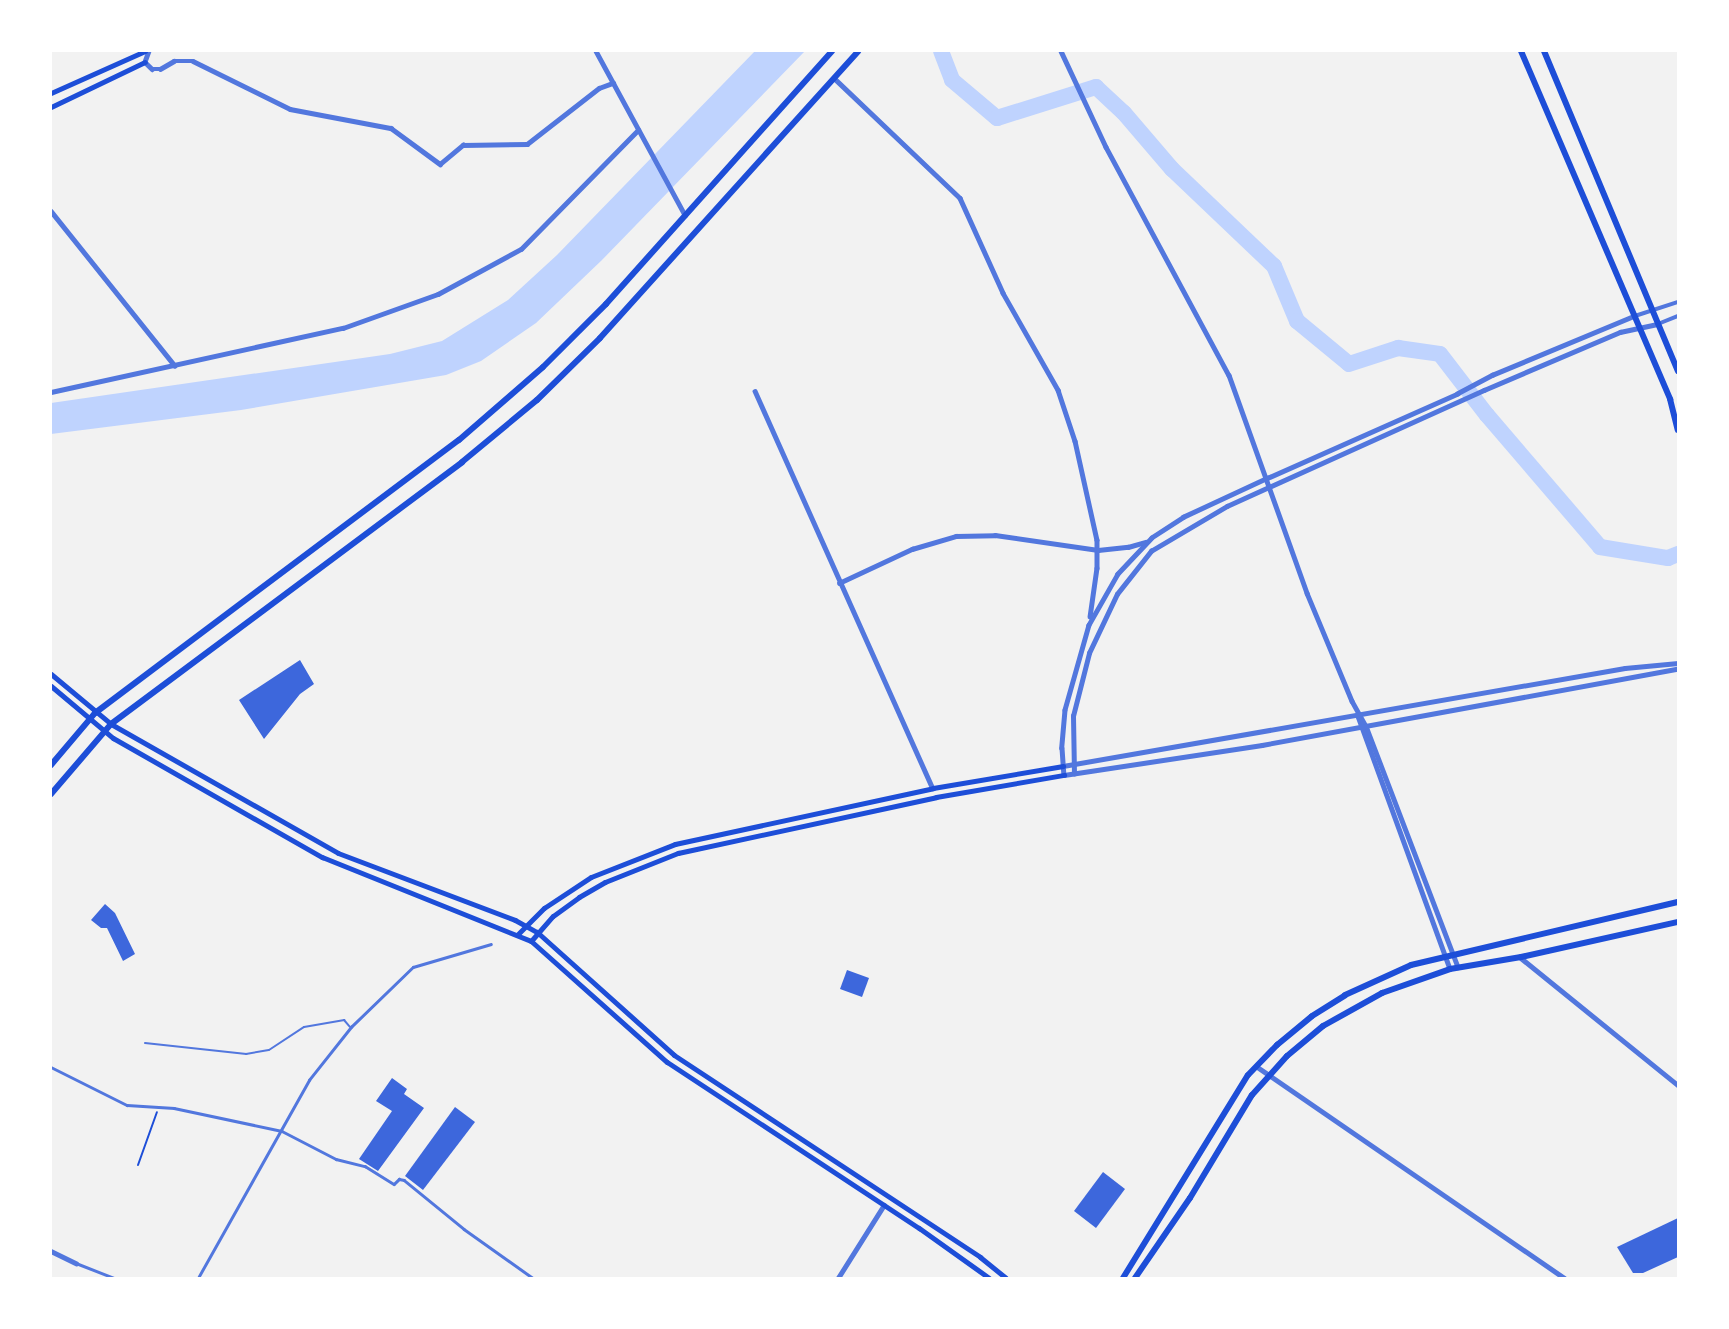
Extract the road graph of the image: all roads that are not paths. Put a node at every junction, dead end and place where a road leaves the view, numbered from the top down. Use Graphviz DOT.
graph roads {
  1 [pos="147,51"];
  2 [pos="596,51"];
  3 [pos="832,51"];
  4 [pos="858,51"];
  5 [pos="1061,51"];
  6 [pos="1521,51"];
  7 [pos="1544,51"];
  8 [pos="145,62"];
  9 [pos="834,78"];
  10 [pos="613,83"];
  11 [pos="51,93"];
  12 [pos="51,107"];
  13 [pos="638,130"];
  14 [pos="51,211"];
  15 [pos="685,215"];
  16 [pos="1678,302"];
  17 [pos="1653,310"];
  18 [pos="1634,316"];
  19 [pos="1678,316"];
  20 [pos="1658,324"];
  21 [pos="1639,328"];
  22 [pos="174,366"];
  23 [pos="1678,371"];
  24 [pos="755,391"];
  25 [pos="51,392"];
  26 [pos="1678,429"];
  27 [pos="1268,478"];
  28 [pos="1271,487"];
  29 [pos="1152,537"];
  30 [pos="1098,550"];
  31 [pos="839,583"];
  32 [pos="1089,625"];
  33 [pos="1678,663"];
  34 [pos="1678,669"];
  35 [pos="51,674"];
  36 [pos="51,686"];
  37 [pos="95,713"];
  38 [pos="1358,715"];
  39 [pos="88,719"];
  40 [pos="111,724"];
  41 [pos="1363,726"];
  42 [pos="103,732"];
  43 [pos="51,765"];
  44 [pos="1073,765"];
  45 [pos="1063,766"];
  46 [pos="1074,774"];
  47 [pos="1064,775"];
  48 [pos="933,788"];
  49 [pos="51,794"];
  50 [pos="1678,902"];
  51 [pos="1678,922"];
  52 [pos="526,925"];
  53 [pos="537,932"];
  54 [pos="518,934"];
  55 [pos="531,941"];
  56 [pos="491,944"];
  57 [pos="1450,954"];
  58 [pos="1521,957"];
  59 [pos="1458,967"];
  60 [pos="1450,969"];
  61 [pos="351,1027"];
  62 [pos="145,1043"];
  63 [pos="1256,1066"];
  64 [pos="51,1067"];
  65 [pos="1267,1076"];
  66 [pos="1678,1085"];
  67 [pos="282,1131"];
  68 [pos="884,1205"];
  69 [pos="51,1251"];
  70 [pos="76,1263"];
  71 [pos="114,1278"];
  72 [pos="198,1278"];
  73 [pos="533,1278"];
  74 [pos="838,1278"];
  75 [pos="989,1278"];
  76 [pos="1006,1278"];
  77 [pos="1123,1278"];
  78 [pos="1135,1278"];
  79 [pos="1564,1278"];
  1 -- 8 [label="street"];
  1 -- 11 [label="main road"];
  2 -- 10 [label="street"];
  3 -- 15 [label="main road"];
  4 -- 9 [label="main road"];
  5 -- 27 [label="street"];
  6 -- 18 [label="main road"];
  7 -- 17 [label="main road"];
  8 -- 10 [label="street"];
  8 -- 12 [label="main road"];
  9 -- 30 [label="street"];
  9 -- 40 [label="main road"];
  10 -- 13 [label="street"];
  13 -- 15 [label="street"];
  13 -- 22 [label="street"];
  14 -- 22 [label="street"];
  15 -- 37 [label="main road"];
  16 -- 17 [label="street"];
  17 -- 18 [label="street"];
  17 -- 20 [label="main road"];
  18 -- 21 [label="main road"];
  18 -- 27 [label="street"];
  19 -- 20 [label="street"];
  20 -- 21 [label="street"];
  20 -- 23 [label="main road"];
  21 -- 26 [label="main road"];
  21 -- 28 [label="street"];
  22 -- 25 [label="street"];
  24 -- 31 [label="street"];
  27 -- 28 [label="street"];
  27 -- 29 [label="street"];
  28 -- 38 [label="street"];
  28 -- 44 [label="street"];
  29 -- 30 [label="street"];
  29 -- 32 [label="street"];
  30 -- 31 [label="street"];
  30 -- 32 [label="street"];
  31 -- 48 [label="street"];
  32 -- 45 [label="street"];
  33 -- 38 [label="street"];
  34 -- 41 [label="street"];
  35 -- 37 [label="main road"];
  36 -- 39 [label="main road"];
  37 -- 39 [label="main road"];
  37 -- 40 [label="main road"];
  38 -- 41 [label="street"];
  38 -- 44 [label="street"];
  39 -- 42 [label="main road"];
  39 -- 43 [label="main road"];
  40 -- 42 [label="main road"];
  40 -- 52 [label="main road"];
  41 -- 46 [label="street"];
  41 -- 57 [label="street"];
  42 -- 49 [label="main road"];
  42 -- 54 [label="main road"];
  44 -- 45 [label="street"];
  44 -- 46 [label="street"];
  45 -- 47 [label="street"];
  45 -- 48 [label="main road"];
  46 -- 47 [label="street"];
  47 -- 53 [label="main road"];
  48 -- 52 [label="main road"];
  50 -- 57 [label="main road"];
  51 -- 58 [label="main road"];
  52 -- 53 [label="main road"];
  52 -- 54 [label="main road"];
  53 -- 55 [label="main road"];
  53 -- 76 [label="main road"];
  54 -- 55 [label="main road"];
  55 -- 68 [label="main road"];
  56 -- 61 [label="street"];
  57 -- 59 [label="street"];
  57 -- 60 [label="street"];
  57 -- 63 [label="main road"];
  58 -- 59 [label="main road"];
  58 -- 66 [label="street"];
  59 -- 60 [label="main road"];
  60 -- 65 [label="main road"];
  61 -- 62 [label="lane"];
  61 -- 67 [label="street"];
  63 -- 65 [label="street"];
  63 -- 77 [label="main road"];
  64 -- 67 [label="street"];
  65 -- 78 [label="main road"];
  65 -- 79 [label="street"];
  67 -- 72 [label="street"];
  67 -- 73 [label="street"];
  68 -- 74 [label="street"];
  68 -- 75 [label="main road"];
  69 -- 70 [label="street"];
  70 -- 71 [label="street"];
}
